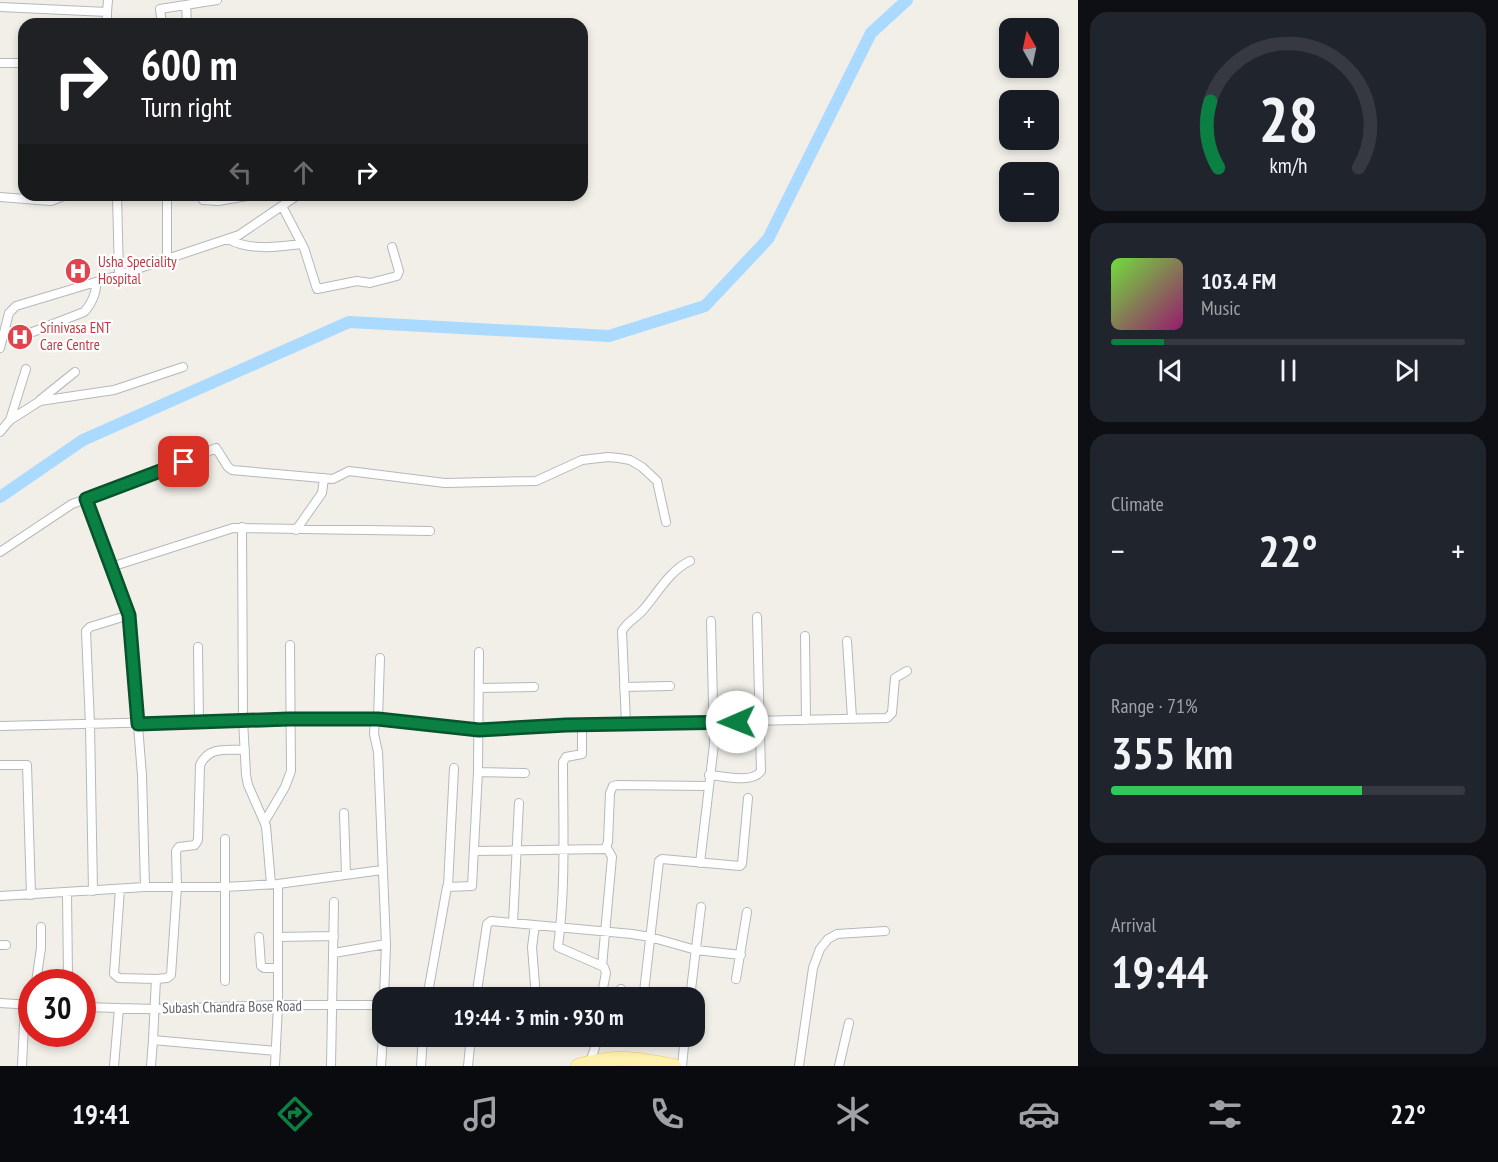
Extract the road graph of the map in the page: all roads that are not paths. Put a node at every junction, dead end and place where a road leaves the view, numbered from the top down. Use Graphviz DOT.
graph roads {
  1 [pos="108,0"];
  2 [pos="217,0"];
  3 [pos="203,1"];
  4 [pos="159,5"];
  5 [pos="186,5"];
  6 [pos="0,7"];
  7 [pos="107,12"];
  8 [pos="107,18"];
  9 [pos="187,18"];
  10 [pos="0,63"];
  11 [pos="18,63"];
  12 [pos="0,197"];
  13 [pos="18,197"];
  14 [pos="117,201"];
  15 [pos="167,201"];
  16 [pos="289,201"];
  17 [pos="282,206"];
  18 [pos="228,238"];
  19 [pos="302,244"];
  20 [pos="392,247"];
  21 [pos="167,258"];
  22 [pos="119,275"];
  23 [pos="96,282"];
  24 [pos="5,331"];
  25 [pos="0,348"];
  26 [pos="183,367"];
  27 [pos="26,369"];
  28 [pos="75,372"];
  29 [pos="40,401"];
  30 [pos="10,420"];
  31 [pos="0,432"];
  32 [pos="324,478"];
  33 [pos="86,499"];
  34 [pos="666,522"];
  35 [pos="242,527"];
  36 [pos="296,530"];
  37 [pos="430,531"];
  38 [pos="0,552"];
  39 [pos="690,561"];
  40 [pos="111,567"];
  41 [pos="129,615"];
  42 [pos="757,617"];
  43 [pos="711,621"];
  44 [pos="805,636"];
  45 [pos="847,641"];
  46 [pos="290,645"];
  47 [pos="198,646"];
  48 [pos="478,652"];
  49 [pos="380,658"];
  50 [pos="907,671"];
  51 [pos="670,686"];
  52 [pos="534,687"];
  53 [pos="624,687"];
  54 [pos="479,688"];
  55 [pos="852,718"];
  56 [pos="289,719"];
  57 [pos="376,719"];
  58 [pos="243,720"];
  59 [pos="806,720"];
  60 [pos="760,721"];
  61 [pos="199,722"];
  62 [pos="714,722"];
  63 [pos="138,724"];
  64 [pos="626,724"];
  65 [pos="90,725"];
  66 [pos="582,725"];
  67 [pos="0,726"];
  68 [pos="479,730"];
  69 [pos="245,750"];
  70 [pos="0,765"];
  71 [pos="454,768"];
  72 [pos="478,772"];
  73 [pos="525,772"];
  74 [pos="709,775"];
  75 [pos="708,786"];
  76 [pos="748,798"];
  77 [pos="519,803"];
  78 [pos="344,813"];
  79 [pos="265,821"];
  80 [pos="225,839"];
  81 [pos="607,848"];
  82 [pos="562,850"];
  83 [pos="476,851"];
  84 [pos="517,851"];
  85 [pos="700,863"];
  86 [pos="382,870"];
  87 [pos="346,875"];
  88 [pos="274,884"];
  89 [pos="448,886"];
  90 [pos="145,887"];
  91 [pos="177,887"];
  92 [pos="224,887"];
  93 [pos="120,889"];
  94 [pos="93,891"];
  95 [pos="67,892"];
  96 [pos="31,895"];
  97 [pos="0,896"];
  98 [pos="334,902"];
  99 [pos="701,907"];
  100 [pos="747,912"];
  101 [pos="513,923"];
  102 [pos="534,925"];
  103 [pos="41,927"];
  104 [pos="560,928"];
  105 [pos="885,931"];
  106 [pos="604,932"];
  107 [pos="334,936"];
  108 [pos="259,937"];
  109 [pos="650,937"];
  110 [pos="278,938"];
  111 [pos="386,944"];
  112 [pos="696,950"];
  113 [pos="334,953"];
  114 [pos="741,955"];
  115 [pos="602,966"];
  116 [pos="278,968"];
  117 [pos="38,969"];
  118 [pos="68,969"];
  119 [pos="156,979"];
  120 [pos="736,980"];
  121 [pos="225,981"];
  122 [pos="384,987"];
  123 [pos="429,987"];
  124 [pos="478,987"];
  125 [pos="535,987"];
  126 [pos="603,987"];
  127 [pos="645,987"];
  128 [pos="691,987"];
  129 [pos="0,1003"];
  130 [pos="18,1004"];
  131 [pos="278,1005"];
  132 [pos="372,1005"];
  133 [pos="333,1006"];
  134 [pos="96,1007"];
  135 [pos="119,1008"];
  136 [pos="156,1009"];
  137 [pos="849,1023"];
  138 [pos="153,1040"];
  139 [pos="25,1047"];
  140 [pos="382,1047"];
  141 [pos="422,1047"];
  142 [pos="470,1047"];
  143 [pos="594,1047"];
  144 [pos="684,1047"];
  145 [pos="276,1051"];
  146 [pos="585,1065"];
  147 [pos="22,1066"];
  148 [pos="114,1066"];
  149 [pos="151,1066"];
  150 [pos="275,1066"];
  151 [pos="331,1066"];
  152 [pos="381,1066"];
  153 [pos="421,1066"];
  154 [pos="468,1066"];
  155 [pos="674,1066"];
  156 [pos="682,1066"];
  157 [pos="799,1066"];
  158 [pos="839,1066"];
  1 -- 7 [label="street"];
  2 -- 3 [label="street"];
  3 -- 5 [label="street"];
  4 -- 5 [label="street"];
  5 -- 9 [label="street"];
  6 -- 7 [label="street"];
  7 -- 8 [label="street"];
  10 -- 11 [label="street"];
  12 -- 13 [label="street"];
  14 -- 22 [label="street"];
  15 -- 21 [label="street"];
  16 -- 17 [label="street"];
  17 -- 18 [label="street"];
  17 -- 19 [label="street"];
  18 -- 19 [label="street"];
  18 -- 21 [label="street"];
  19 -- 20 [label="street"];
  21 -- 22 [label="street"];
  22 -- 23 [label="street"];
  23 -- 24 [label="street"];
  23 -- 24 [label="street"];
  24 -- 25 [label="street"];
  26 -- 29 [label="street"];
  27 -- 30 [label="street"];
  28 -- 29 [label="street"];
  29 -- 30 [label="street"];
  30 -- 31 [label="street"];
  32 -- 33 [label="street"];
  32 -- 34 [label="street"];
  32 -- 36 [label="street"];
  33 -- 38 [label="street"];
  33 -- 40 [label="street"];
  35 -- 36 [label="street"];
  35 -- 40 [label="street"];
  35 -- 58 [label="street"];
  36 -- 37 [label="street"];
  39 -- 53 [label="street"];
  40 -- 41 [label="street"];
  41 -- 63 [label="street"];
  41 -- 65 [label="street"];
  42 -- 60 [label="street"];
  43 -- 62 [label="street"];
  44 -- 59 [label="street"];
  45 -- 55 [label="street"];
  46 -- 56 [label="street"];
  47 -- 61 [label="street"];
  48 -- 54 [label="street"];
  49 -- 57 [label="street"];
  50 -- 55 [label="street"];
  51 -- 53 [label="street"];
  52 -- 54 [label="street"];
  53 -- 64 [label="street"];
  54 -- 68 [label="street"];
  55 -- 59 [label="street"];
  56 -- 57 [label="street"];
  56 -- 58 [label="street"];
  56 -- 79 [label="street"];
  57 -- 68 [label="street"];
  57 -- 86 [label="street"];
  58 -- 61 [label="street"];
  58 -- 69 [label="street"];
  59 -- 60 [label="street"];
  60 -- 62 [label="street"];
  60 -- 74 [label="street"];
  61 -- 63 [label="street"];
  62 -- 64 [label="street"];
  62 -- 74 [label="street"];
  63 -- 65 [label="street"];
  63 -- 90 [label="street"];
  64 -- 66 [label="street"];
  65 -- 67 [label="street"];
  65 -- 94 [label="street"];
  66 -- 68 [label="street"];
  66 -- 82 [label="street"];
  68 -- 72 [label="street"];
  69 -- 79 [label="street"];
  69 -- 91 [label="street"];
  70 -- 96 [label="street"];
  71 -- 89 [label="street"];
  72 -- 73 [label="street"];
  72 -- 83 [label="street"];
  74 -- 75 [label="street"];
  75 -- 81 [label="street"];
  75 -- 85 [label="street"];
  76 -- 85 [label="street"];
  77 -- 84 [label="street"];
  78 -- 87 [label="street"];
  79 -- 88 [label="street"];
  80 -- 92 [label="street"];
  81 -- 82 [label="street"];
  81 -- 106 [label="street"];
  82 -- 84 [label="street"];
  82 -- 104 [label="street"];
  83 -- 84 [label="street"];
  83 -- 89 [label="street"];
  84 -- 101 [label="street"];
  85 -- 109 [label="street"];
  86 -- 87 [label="street"];
  86 -- 111 [label="street"];
  87 -- 88 [label="street"];
  88 -- 92 [label="street"];
  88 -- 110 [label="street"];
  89 -- 123 [label="street"];
  90 -- 91 [label="street"];
  90 -- 93 [label="street"];
  91 -- 92 [label="street"];
  91 -- 119 [label="street"];
  92 -- 121 [label="street"];
  93 -- 94 [label="street"];
  93 -- 119 [label="street"];
  94 -- 95 [label="street"];
  95 -- 96 [label="street"];
  95 -- 118 [label="street"];
  96 -- 97 [label="street"];
  98 -- 107 [label="street"];
  99 -- 112 [label="street"];
  100 -- 114 [label="street"];
  101 -- 102 [label="street"];
  101 -- 124 [label="street"];
  102 -- 104 [label="street"];
  102 -- 125 [label="street"];
  103 -- 117 [label="street"];
  104 -- 106 [label="street"];
  104 -- 115 [label="street"];
  105 -- 157 [label="street"];
  106 -- 109 [label="street"];
  106 -- 115 [label="street"];
  107 -- 110 [label="street"];
  107 -- 113 [label="street"];
  108 -- 116 [label="street"];
  109 -- 112 [label="street"];
  109 -- 127 [label="street"];
  110 -- 116 [label="street"];
  111 -- 113 [label="street"];
  111 -- 122 [label="street"];
  112 -- 114 [label="street"];
  112 -- 128 [label="street"];
  113 -- 133 [label="street"];
  114 -- 120 [label="street"];
  115 -- 126 [label="street"];
  116 -- 131 [label="street"];
  119 -- 136 [label="street"];
  129 -- 130 [label="street"];
  131 -- 133 [label="street, Subash Chandra Bose Road"];
  131 -- 136 [label="street, Subash Chandra Bose Road"];
  131 -- 145 [label="street"];
  132 -- 133 [label="street, Subash Chandra Bose Road"];
  133 -- 151 [label="street"];
  134 -- 135 [label="street, Subash Chandra Bose Road"];
  135 -- 136 [label="street, Subash Chandra Bose Road"];
  135 -- 148 [label="street"];
  136 -- 138 [label="street"];
  137 -- 158 [label="street"];
  138 -- 145 [label="street"];
  138 -- 149 [label="street"];
  139 -- 147 [label="street"];
  140 -- 152 [label="street"];
  141 -- 153 [label="street"];
  142 -- 154 [label="street"];
  143 -- 146 [label="street"];
  144 -- 156 [label="street"];
  145 -- 150 [label="street"];
  146 -- 155 [label="main road"];
}
